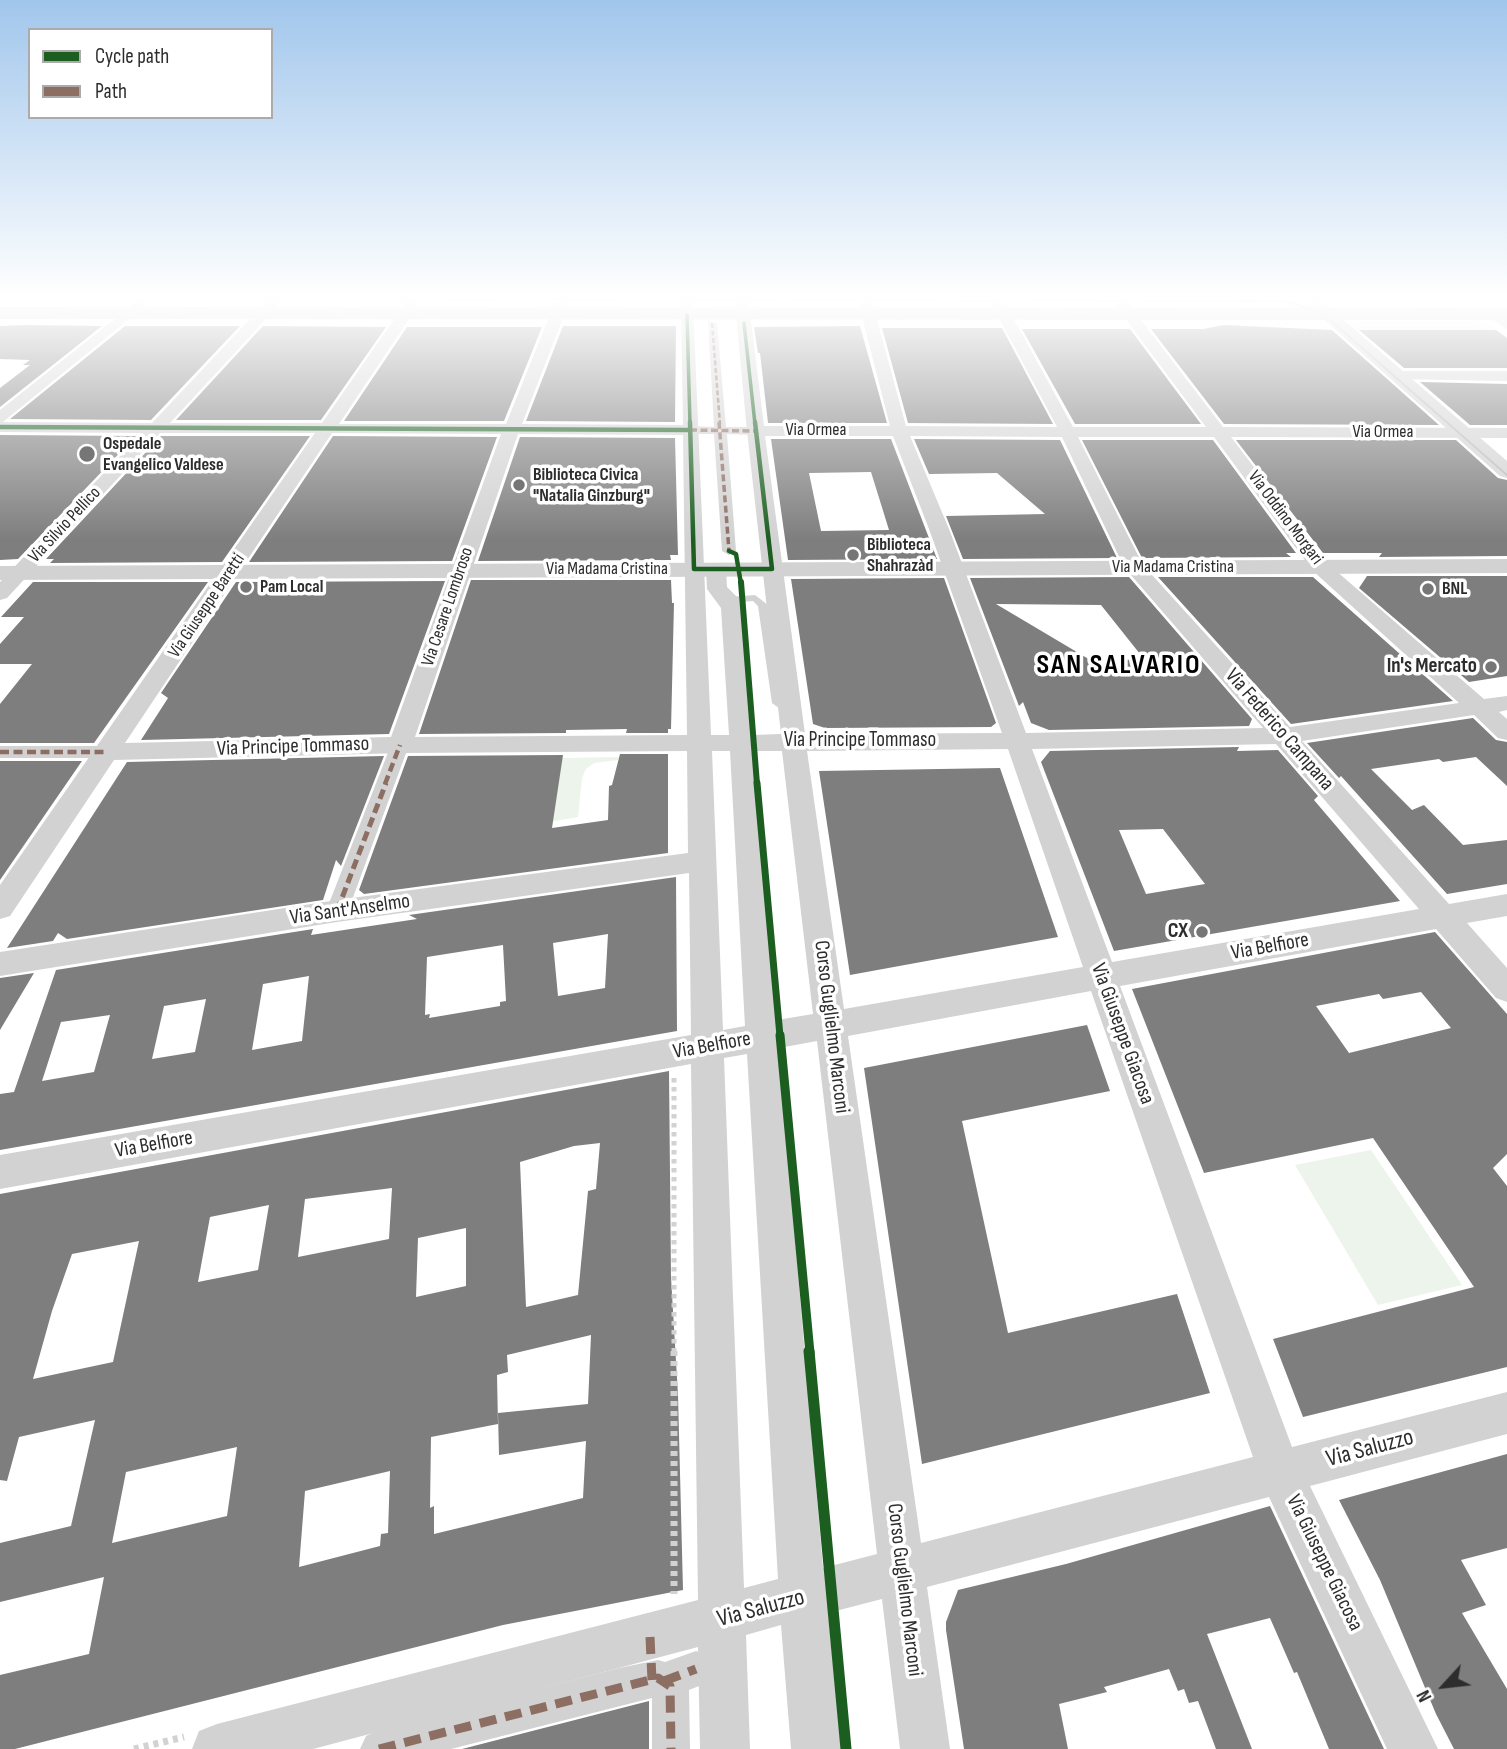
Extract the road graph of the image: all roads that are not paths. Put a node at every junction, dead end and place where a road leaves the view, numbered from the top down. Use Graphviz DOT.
graph roads {
  1 [pos="49,378"];
  2 [pos="203,378"];
  3 [pos="361,378"];
  4 [pos="532,378"];
  5 [pos="689,378"];
  6 [pos="715,378"];
  7 [pos="749,378"];
  8 [pos="886,378"];
  9 [pos="1039,378"];
  10 [pos="1178,378"];
  11 [pos="1400,378"];
  12 [pos="0,418"];
  13 [pos="0,427"];
  14 [pos="156,428"];
  15 [pos="326,428"];
  16 [pos="512,429"];
  17 [pos="690,430"];
  18 [pos="899,430"];
  19 [pos="719,431"];
  20 [pos="755,431"];
  21 [pos="1068,431"];
  22 [pos="1219,431"];
  23 [pos="1463,433"];
  24 [pos="1507,433"];
  25 [pos="1507,472"];
  26 [pos="1507,566"];
  27 [pos="1134,567"];
  28 [pos="1320,567"];
  29 [pos="953,568"];
  30 [pos="462,569"];
  31 [pos="772,569"];
  32 [pos="232,570"];
  33 [pos="717,572"];
  34 [pos="10,573"];
  35 [pos="0,594"];
  36 [pos="1507,703"];
  37 [pos="1478,707"];
  38 [pos="792,727"];
  39 [pos="1507,732"];
  40 [pos="1285,736"];
  41 [pos="742,741"];
  42 [pos="1017,741"];
  43 [pos="699,743"];
  44 [pos="400,745"];
  45 [pos="0,752"];
  46 [pos="106,752"];
  47 [pos="702,862"];
  48 [pos="1507,905"];
  49 [pos="0,908"];
  50 [pos="337,911"];
  51 [pos="1442,917"];
  52 [pos="0,964"];
  53 [pos="1102,977"];
  54 [pos="1507,989"];
  55 [pos="830,1024"];
  56 [pos="762,1037"];
  57 [pos="707,1048"];
  58 [pos="0,1172"];
  59 [pos="1507,1413"];
  60 [pos="1280,1473"];
  61 [pos="902,1572"];
  62 [pos="803,1598"];
  63 [pos="722,1619"];
  64 [pos="667,1654"];
  65 [pos="203,1742"];
  66 [pos="379,1749"];
  67 [pos="671,1749"];
  68 [pos="725,1749"];
  69 [pos="816,1749"];
  70 [pos="925,1749"];
  71 [pos="1413,1749"];
  1 -- 12 [label="street"];
  2 -- 14 [label="street, Via Silvio Pellico"];
  3 -- 15 [label="street, Via Giuseppe Baretti"];
  4 -- 16 [label="street, Via Cesare Lombroso"];
  5 -- 17 [label="street"];
  6 -- 19 [label="street"];
  7 -- 20 [label="street, Corso Guglielmo Marconi"];
  8 -- 18 [label="street, Via Giuseppe Giacosa"];
  9 -- 21 [label="street, Via Federico Campana"];
  10 -- 22 [label="street, Via Oddino Morgari"];
  11 -- 23 [label="street"];
  13 -- 14 [label="street, Via Ormea"];
  14 -- 15 [label="street, Via Ormea"];
  14 -- 34 [label="street, Via Silvio Pellico"];
  15 -- 16 [label="street, Via Ormea"];
  15 -- 32 [label="street, Via Giuseppe Baretti"];
  16 -- 17 [label="street, Via Ormea"];
  16 -- 30 [label="street, Via Cesare Lombroso"];
  17 -- 19 [label="street, Via Ormea"];
  17 -- 33 [label="street"];
  18 -- 20 [label="street, Via Ormea"];
  18 -- 21 [label="street, Via Ormea"];
  18 -- 29 [label="street, Via Giuseppe Giacosa"];
  19 -- 20 [label="street, Via Ormea"];
  19 -- 33 [label="street"];
  20 -- 31 [label="street, Corso Guglielmo Marconi"];
  21 -- 22 [label="street, Via Ormea"];
  21 -- 27 [label="street, Via Federico Campana"];
  22 -- 23 [label="street, Via Ormea"];
  22 -- 28 [label="street, Via Oddino Morgari"];
  23 -- 24 [label="street, Via Ormea"];
  23 -- 25 [label="street"];
  26 -- 28 [label="street, Via Madama Cristina"];
  27 -- 28 [label="street, Via Madama Cristina"];
  27 -- 29 [label="street, Via Madama Cristina"];
  27 -- 40 [label="street, Via Federico Campana"];
  28 -- 37 [label="street, Via Oddino Morgari"];
  29 -- 31 [label="street, Via Madama Cristina"];
  29 -- 42 [label="street, Via Giuseppe Giacosa"];
  30 -- 32 [label="street, Via Madama Cristina"];
  30 -- 33 [label="street, Via Madama Cristina"];
  30 -- 44 [label="street, Via Cesare Lombroso"];
  31 -- 33 [label="street, Via Madama Cristina"];
  31 -- 38 [label="street, Corso Guglielmo Marconi"];
  32 -- 34 [label="street, Via Madama Cristina"];
  32 -- 46 [label="street, Via Giuseppe Baretti"];
  33 -- 38 [label="lane"];
  33 -- 41 [label="street"];
  33 -- 43 [label="street"];
  34 -- 35 [label="street, Via Silvio Pellico"];
  36 -- 37 [label="street, Via Principe Tommaso"];
  37 -- 39 [label="street, Via Oddino Morgari"];
  37 -- 40 [label="street, Via Principe Tommaso"];
  38 -- 41 [label="street, Via Principe Tommaso"];
  38 -- 42 [label="street, Via Principe Tommaso"];
  38 -- 55 [label="street, Corso Guglielmo Marconi"];
  40 -- 42 [label="street, Via Principe Tommaso"];
  40 -- 51 [label="street, Via Federico Campana"];
  41 -- 43 [label="street, Via Principe Tommaso"];
  41 -- 56 [label="street"];
  42 -- 53 [label="street, Via Giuseppe Giacosa"];
  43 -- 44 [label="street, Via Principe Tommaso"];
  43 -- 47 [label="street"];
  44 -- 46 [label="street, Via Principe Tommaso"];
  44 -- 50 [label="street, Via Cesare Lombroso"];
  45 -- 46 [label="street, Via Principe Tommaso"];
  46 -- 49 [label="street, Via Giuseppe Baretti"];
  47 -- 50 [label="street, Via Sant'Anselmo"];
  47 -- 57 [label="street"];
  48 -- 51 [label="street, Via Belfiore"];
  50 -- 52 [label="street, Via Sant'Anselmo"];
  51 -- 53 [label="street, Via Belfiore"];
  51 -- 54 [label="street, Via Federico Campana"];
  53 -- 55 [label="street, Via Belfiore"];
  53 -- 60 [label="street, Via Giuseppe Giacosa"];
  55 -- 56 [label="street, Via Belfiore"];
  55 -- 61 [label="street, Corso Guglielmo Marconi"];
  56 -- 57 [label="street, Via Belfiore"];
  56 -- 62 [label="street"];
  57 -- 58 [label="street, Via Belfiore"];
  57 -- 63 [label="street"];
  59 -- 60 [label="street, Via Saluzzo"];
  60 -- 61 [label="street, Via Saluzzo"];
  60 -- 71 [label="street, Via Giuseppe Giacosa"];
  61 -- 62 [label="street, Via Saluzzo"];
  61 -- 70 [label="street, Corso Guglielmo Marconi"];
  62 -- 63 [label="street, Via Saluzzo"];
  62 -- 69 [label="street"];
  63 -- 64 [label="street, Via Saluzzo"];
  63 -- 68 [label="street"];
  64 -- 65 [label="street, Via Saluzzo"];
  64 -- 66 [label="street"];
  64 -- 67 [label="street"];
}
